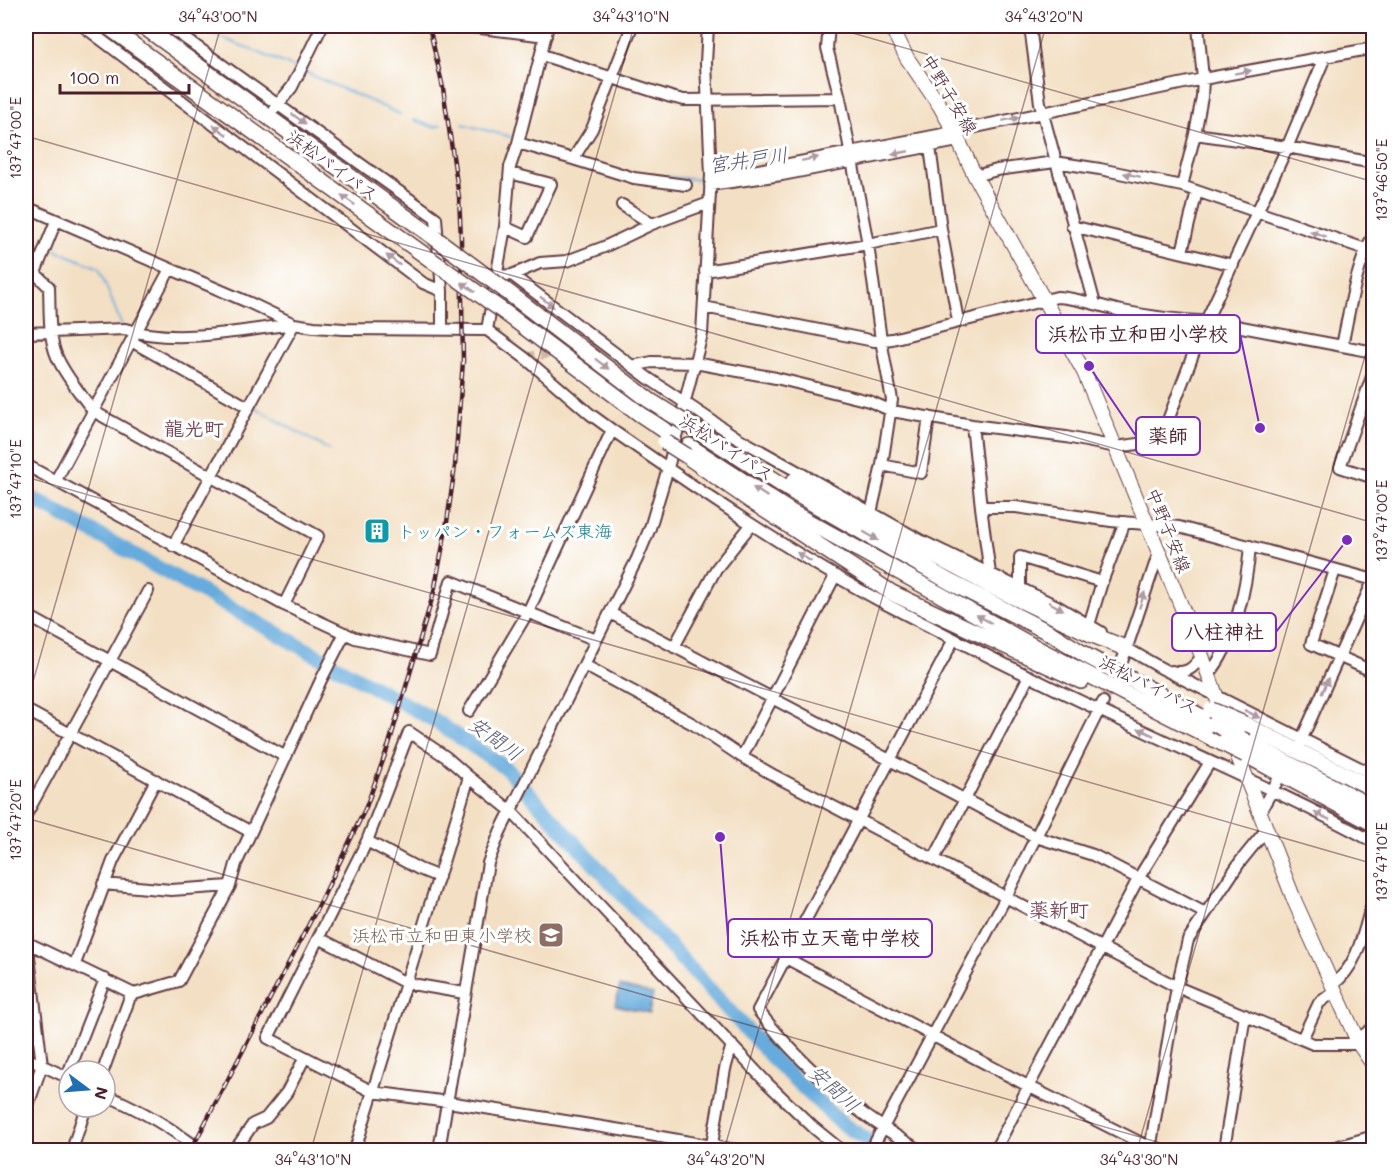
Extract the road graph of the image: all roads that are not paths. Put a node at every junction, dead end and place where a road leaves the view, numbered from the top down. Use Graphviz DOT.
graph roads {
  1 [pos="83,26"];
  2 [pos="107,26"];
  3 [pos="143,26"];
  4 [pos="168,26"];
  5 [pos="322,26"];
  6 [pos="464,26"];
  7 [pos="632,26"];
  8 [pos="708,26"];
  9 [pos="829,26"];
  10 [pos="917,26"];
  11 [pos="1030,26"];
  12 [pos="1198,26"];
  13 [pos="892,27"];
  14 [pos="547,31"];
  15 [pos="1374,48"];
  16 [pos="542,55"];
  17 [pos="1325,57"];
  18 [pos="611,77"];
  19 [pos="1203,79"];
  20 [pos="840,98"];
  21 [pos="709,100"];
  22 [pos="276,106"];
  23 [pos="1042,112"];
  24 [pos="1195,134"];
  25 [pos="956,136"];
  26 [pos="254,139"];
  27 [pos="518,143"];
  28 [pos="930,147"];
  29 [pos="1287,147"];
  30 [pos="246,149"];
  31 [pos="574,157"];
  32 [pos="850,157"];
  33 [pos="1055,162"];
  34 [pos="1374,163"];
  35 [pos="510,173"];
  36 [pos="975,176"];
  37 [pos="711,180"];
  38 [pos="686,185"];
  39 [pos="1182,186"];
  40 [pos="1197,191"];
  41 [pos="709,203"];
  42 [pos="622,206"];
  43 [pos="26,207"];
  44 [pos="1258,212"];
  45 [pos="56,221"];
  46 [pos="652,224"];
  47 [pos="1072,226"];
  48 [pos="505,227"];
  49 [pos="940,229"];
  50 [pos="1374,234"];
  51 [pos="868,244"];
  52 [pos="1369,250"];
  53 [pos="1182,252"];
  54 [pos="1233,265"];
  55 [pos="170,269"];
  56 [pos="705,271"];
  57 [pos="512,275"];
  58 [pos="498,276"];
  59 [pos="442,291"];
  60 [pos="1044,301"];
  61 [pos="1095,304"];
  62 [pos="704,307"];
  63 [pos="958,321"];
  64 [pos="1206,321"];
  65 [pos="294,324"];
  66 [pos="442,328"];
  67 [pos="487,330"];
  68 [pos="51,331"];
  69 [pos="26,333"];
  70 [pos="131,334"];
  71 [pos="881,340"];
  72 [pos="1342,346"];
  73 [pos="1374,352"];
  74 [pos="695,363"];
  75 [pos="632,366"];
  76 [pos="1374,371"];
  77 [pos="249,405"];
  78 [pos="676,409"];
  79 [pos="93,411"];
  80 [pos="892,411"];
  81 [pos="929,417"];
  82 [pos="972,425"];
  83 [pos="696,426"];
  84 [pos="612,430"];
  85 [pos="1116,447"];
  86 [pos="688,451"];
  87 [pos="26,465"];
  88 [pos="882,465"];
  89 [pos="668,468"];
  90 [pos="210,476"];
  91 [pos="1374,478"];
  92 [pos="56,480"];
  93 [pos="981,507"];
  94 [pos="871,513"];
  95 [pos="1125,522"];
  96 [pos="1147,523"];
  97 [pos="751,525"];
  98 [pos="173,546"];
  99 [pos="1250,546"];
  100 [pos="1159,552"];
  101 [pos="1335,570"];
  102 [pos="990,574"];
  103 [pos="834,576"];
  104 [pos="1373,580"];
  105 [pos="1102,582"];
  106 [pos="849,584"];
  107 [pos="895,588"];
  108 [pos="1020,588"];
  109 [pos="148,591"];
  110 [pos="284,605"];
  111 [pos="528,612"];
  112 [pos="612,614"];
  113 [pos="26,615"];
  114 [pos="1089,625"];
  115 [pos="928,626"];
  116 [pos="345,633"];
  117 [pos="954,639"];
  118 [pos="596,640"];
  119 [pos="674,647"];
  120 [pos="1124,653"];
  121 [pos="1202,656"];
  122 [pos="1338,656"];
  123 [pos="110,661"];
  124 [pos="584,665"];
  125 [pos="1161,668"];
  126 [pos="1374,672"];
  127 [pos="1208,675"];
  128 [pos="1029,676"];
  129 [pos="772,699"];
  130 [pos="1101,706"];
  131 [pos="26,710"];
  132 [pos="1214,710"];
  133 [pos="469,711"];
  134 [pos="1192,728"];
  135 [pos="70,734"];
  136 [pos="1300,743"];
  137 [pos="1247,748"];
  138 [pos="286,757"];
  139 [pos="742,757"];
  140 [pos="890,761"];
  141 [pos="1210,762"];
  142 [pos="1374,776"];
  143 [pos="470,777"];
  144 [pos="1246,777"];
  145 [pos="1279,778"];
  146 [pos="156,780"];
  147 [pos="1374,789"];
  148 [pos="1271,790"];
  149 [pos="964,800"];
  150 [pos="29,801"];
  151 [pos="1374,807"];
  152 [pos="511,810"];
  153 [pos="1260,812"];
  154 [pos="26,815"];
  155 [pos="859,820"];
  156 [pos="1374,824"];
  157 [pos="1266,830"];
  158 [pos="251,832"];
  159 [pos="1036,837"];
  160 [pos="367,841"];
  161 [pos="1374,842"];
  162 [pos="933,859"];
  163 [pos="439,877"];
  164 [pos="1138,879"];
  165 [pos="103,884"];
  166 [pos="230,886"];
  167 [pos="1006,897"];
  168 [pos="1374,897"];
  169 [pos="1205,913"];
  170 [pos="27,937"];
  171 [pos="319,938"];
  172 [pos="1103,948"];
  173 [pos="786,958"];
  174 [pos="75,964"];
  175 [pos="105,979"];
  176 [pos="406,983"];
  177 [pos="1177,987"];
  178 [pos="1334,988"];
  179 [pos="465,993"];
  180 [pos="134,994"];
  181 [pos="1245,1015"];
  182 [pos="1374,1027"];
  183 [pos="934,1036"];
  184 [pos="1302,1039"];
  185 [pos="1358,1042"];
  186 [pos="732,1045"];
  187 [pos="305,1057"];
  188 [pos="26,1058"];
  189 [pos="75,1059"];
  190 [pos="107,1059"];
  191 [pos="42,1065"];
  192 [pos="1374,1066"];
  193 [pos="57,1071"];
  194 [pos="1028,1086"];
  195 [pos="372,1092"];
  196 [pos="117,1099"];
  197 [pos="448,1102"];
  198 [pos="26,1111"];
  199 [pos="82,1119"];
  200 [pos="884,1128"];
  201 [pos="1374,1136"];
  202 [pos="191,1143"];
  203 [pos="711,1149"];
  204 [pos="1151,1149"];
  205 [pos="72,1150"];
  206 [pos="236,1150"];
  207 [pos="355,1150"];
  208 [pos="439,1150"];
  209 [pos="735,1150"];
  210 [pos="842,1150"];
  211 [pos="871,1150"];
  212 [pos="919,1150"];
  213 [pos="995,1150"];
  214 [pos="1224,1150"];
  215 [pos="1325,1150"];
  30 -- 1 [label="street, one-way"];
  86 -- 2 [label="highway, 浜松バイパス, one-way, bridge"];
  3 -- 78 [label="highway, 浜松バイパス, one-way, bridge"];
  4 -- 22 [label="street"];
  5 -- 22 [label="street"];
  6 -- 14 [label="street"];
  7 -- 18 [label="street"];
  8 -- 21 [label="street"];
  9 -- 20 [label="street"];
  10 -- 13 [label="street"];
  11 -- 23 [label="street"];
  12 -- 19 [label="street"];
  13 -- 25 [label="main road, 中野子安線"];
  14 -- 16 [label="street"];
  15 -- 17 [label="street"];
  16 -- 18 [label="street"];
  16 -- 27 [label="street"];
  19 -- 17 [label="street, one-way"];
  17 -- 29 [label="street"];
  18 -- 21 [label="street"];
  18 -- 31 [label="street"];
  19 -- 23 [label="street"];
  19 -- 24 [label="street"];
  20 -- 21 [label="street"];
  20 -- 32 [label="street"];
  21 -- 37 [label="street"];
  22 -- 59 [label="street, one-way"];
  25 -- 23 [label="street, one-way"];
  23 -- 33 [label="street"];
  24 -- 29 [label="street"];
  24 -- 39 [label="street"];
  25 -- 28 [label="street"];
  25 -- 32 [label="street"];
  25 -- 36 [label="main road, 中野子安線"];
  26 -- 30 [label="street"];
  27 -- 31 [label="street"];
  27 -- 35 [label="street"];
  28 -- 32 [label="street, one-way"];
  28 -- 49 [label="street"];
  29 -- 34 [label="street"];
  29 -- 44 [label="street"];
  59 -- 30 [label="street, one-way"];
  31 -- 38 [label="street"];
  32 -- 37 [label="street"];
  32 -- 51 [label="street"];
  33 -- 36 [label="street"];
  39 -- 33 [label="street, one-way"];
  33 -- 47 [label="street"];
  35 -- 48 [label="street"];
  35 -- 48 [label="street"];
  36 -- 60 [label="main road, 中野子安線"];
  37 -- 41 [label="street"];
  39 -- 40 [label="street"];
  40 -- 44 [label="street"];
  40 -- 53 [label="street"];
  41 -- 46 [label="street"];
  41 -- 56 [label="street"];
  42 -- 46 [label="street"];
  43 -- 45 [label="street"];
  52 -- 44 [label="street, one-way"];
  44 -- 54 [label="street"];
  45 -- 55 [label="street"];
  45 -- 68 [label="street"];
  46 -- 57 [label="street"];
  47 -- 53 [label="street"];
  47 -- 61 [label="street"];
  48 -- 58 [label="street"];
  49 -- 51 [label="street"];
  49 -- 63 [label="street"];
  50 -- 52 [label="street"];
  51 -- 56 [label="street"];
  51 -- 71 [label="street"];
  52 -- 72 [label="street"];
  53 -- 54 [label="street"];
  54 -- 64 [label="street"];
  55 -- 65 [label="street"];
  55 -- 70 [label="street"];
  56 -- 62 [label="street"];
  57 -- 58 [label="street"];
  57 -- 75 [label="street, one-way"];
  58 -- 67 [label="street"];
  59 -- 66 [label="street"];
  60 -- 61 [label="street"];
  60 -- 63 [label="street"];
  60 -- 85 [label="main road, 中野子安線"];
  61 -- 64 [label="street"];
  62 -- 71 [label="street"];
  62 -- 74 [label="street"];
  63 -- 71 [label="street"];
  64 -- 72 [label="street"];
  64 -- 85 [label="street"];
  65 -- 66 [label="street"];
  65 -- 70 [label="street"];
  65 -- 77 [label="street"];
  66 -- 67 [label="street"];
  67 -- 84 [label="street"];
  68 -- 69 [label="street"];
  68 -- 70 [label="street"];
  68 -- 79 [label="street"];
  70 -- 77 [label="street"];
  70 -- 79 [label="street"];
  71 -- 80 [label="street"];
  72 -- 73 [label="street"];
  74 -- 75 [label="street"];
  74 -- 78 [label="street"];
  74 -- 80 [label="street"];
  75 -- 78 [label="street"];
  76 -- 91 [label="street"];
  77 -- 90 [label="street"];
  78 -- 83 [label="highway, 浜松バイパス"];
  78 -- 89 [label="street"];
  78 -- 94 [label="street"];
  79 -- 90 [label="street"];
  79 -- 92 [label="street"];
  80 -- 81 [label="street"];
  80 -- 88 [label="street"];
  81 -- 82 [label="street"];
  81 -- 88 [label="street"];
  82 -- 85 [label="street"];
  82 -- 93 [label="street"];
  83 -- 120 [label="highway"];
  83 -- 132 [label="highway, 浜松バイパス, one-way"];
  84 -- 89 [label="street"];
  84 -- 111 [label="street"];
  85 -- 96 [label="main road, 中野子安線"];
  86 -- 107 [label="highway"];
  134 -- 86 [label="highway, 浜松バイパス, one-way"];
  87 -- 92 [label="street"];
  88 -- 94 [label="street"];
  89 -- 97 [label="street"];
  89 -- 112 [label="street"];
  90 -- 98 [label="street"];
  90 -- 110 [label="street"];
  92 -- 98 [label="street"];
  93 -- 95 [label="street"];
  93 -- 102 [label="street"];
  94 -- 102 [label="street"];
  95 -- 96 [label="street"];
  95 -- 105 [label="street"];
  96 -- 99 [label="street"];
  96 -- 100 [label="main road, 中野子安線"];
  103 -- 97 [label="street, one-way"];
  97 -- 119 [label="street"];
  98 -- 110 [label="street"];
  99 -- 101 [label="street"];
  99 -- 127 [label="street"];
  120 -- 100 [label="street, one-way"];
  100 -- 121 [label="main road, 中野子安線"];
  101 -- 104 [label="street"];
  101 -- 122 [label="street"];
  102 -- 108 [label="street"];
  103 -- 106 [label="street"];
  103 -- 129 [label="street"];
  104 -- 122 [label="street"];
  105 -- 108 [label="street"];
  105 -- 114 [label="street"];
  106 -- 107 [label="street"];
  106 -- 115 [label="street"];
  107 -- 115 [label="street"];
  107 -- 134 [label="highway"];
  108 -- 114 [label="street, one-way"];
  109 -- 123 [label="street"];
  110 -- 116 [label="street"];
  111 -- 116 [label="street"];
  111 -- 118 [label="street"];
  111 -- 133 [label="street"];
  112 -- 118 [label="street"];
  112 -- 119 [label="street"];
  113 -- 123 [label="street"];
  114 -- 120 [label="street"];
  115 -- 117 [label="street"];
  116 -- 138 [label="street"];
  117 -- 128 [label="street"];
  117 -- 140 [label="street"];
  118 -- 124 [label="street"];
  119 -- 129 [label="street"];
  120 -- 125 [label="street"];
  121 -- 125 [label="street"];
  121 -- 127 [label="main road, 中野子安線"];
  122 -- 126 [label="street"];
  136 -- 122 [label="street, one-way"];
  123 -- 135 [label="street"];
  123 -- 138 [label="street"];
  124 -- 139 [label="street"];
  124 -- 152 [label="street"];
  125 -- 132 [label="street"];
  127 -- 132 [label="main road, 中野子安線"];
  128 -- 130 [label="street"];
  128 -- 149 [label="street"];
  129 -- 139 [label="street"];
  129 -- 140 [label="street"];
  141 -- 130 [label="street, one-way"];
  130 -- 159 [label="street"];
  131 -- 135 [label="street"];
  132 -- 136 [label="street, one-way"];
  132 -- 137 [label="highway, 浜松バイパス, bridge"];
  132 -- 144 [label="main road, 中野子安線"];
  132 -- 147 [label="highway, bridge"];
  134 -- 137 [label="highway, 浜松バイパス, bridge"];
  135 -- 146 [label="street"];
  135 -- 150 [label="street"];
  136 -- 142 [label="street"];
  137 -- 151 [label="highway, 浜松バイパス"];
  137 -- 156 [label="highway, 浜松バイパス"];
  138 -- 158 [label="street"];
  139 -- 155 [label="street"];
  140 -- 149 [label="street"];
  140 -- 155 [label="street"];
  141 -- 144 [label="street"];
  141 -- 164 [label="street"];
  143 -- 152 [label="street"];
  143 -- 160 [label="street"];
  143 -- 163 [label="street"];
  144 -- 148 [label="street"];
  144 -- 153 [label="main road, 中野子安線"];
  145 -- 148 [label="street"];
  146 -- 158 [label="street"];
  146 -- 165 [label="street"];
  148 -- 153 [label="street"];
  161 -- 148 [label="street, one-way"];
  149 -- 159 [label="street"];
  149 -- 162 [label="street"];
  150 -- 154 [label="street"];
  152 -- 179 [label="street"];
  152 -- 186 [label="street"];
  153 -- 157 [label="main road, 中野子安線"];
  155 -- 162 [label="street"];
  155 -- 173 [label="street"];
  157 -- 169 [label="street"];
  157 -- 178 [label="main road, 中野子安線"];
  158 -- 166 [label="street"];
  159 -- 164 [label="street"];
  159 -- 167 [label="street"];
  160 -- 163 [label="street"];
  160 -- 171 [label="street"];
  162 -- 167 [label="street"];
  163 -- 176 [label="street"];
  164 -- 169 [label="street"];
  164 -- 172 [label="street"];
  165 -- 166 [label="street"];
  165 -- 174 [label="street"];
  166 -- 180 [label="street"];
  167 -- 172 [label="street"];
  167 -- 183 [label="street"];
  168 -- 178 [label="street"];
  169 -- 177 [label="street"];
  170 -- 174 [label="street"];
  170 -- 191 [label="street"];
  171 -- 176 [label="street"];
  171 -- 187 [label="street"];
  172 -- 177 [label="street"];
  172 -- 194 [label="street"];
  173 -- 183 [label="street"];
  173 -- 200 [label="street"];
  174 -- 175 [label="street"];
  175 -- 180 [label="street"];
  175 -- 189 [label="street"];
  176 -- 179 [label="street"];
  176 -- 195 [label="street"];
  177 -- 181 [label="street"];
  177 -- 204 [label="street"];
  178 -- 184 [label="street"];
  178 -- 185 [label="main road, 中野子安線"];
  179 -- 197 [label="street"];
  180 -- 190 [label="street"];
  181 -- 184 [label="street"];
  181 -- 214 [label="street"];
  182 -- 185 [label="street"];
  183 -- 194 [label="street"];
  183 -- 200 [label="street"];
  184 -- 185 [label="street"];
  185 -- 192 [label="main road, 中野子安線"];
  186 -- 203 [label="street"];
  186 -- 210 [label="street"];
  187 -- 195 [label="street"];
  187 -- 206 [label="street"];
  188 -- 191 [label="street"];
  191 -- 193 [label="street"];
  191 -- 198 [label="street"];
  194 -- 204 [label="street"];
  194 -- 213 [label="street"];
  195 -- 197 [label="street"];
  195 -- 207 [label="street"];
  196 -- 202 [label="street"];
  197 -- 203 [label="street"];
  197 -- 208 [label="street"];
  199 -- 205 [label="street"];
  200 -- 211 [label="street"];
  200 -- 212 [label="street"];
  201 -- 215 [label="street"];
  203 -- 209 [label="street"];
}
